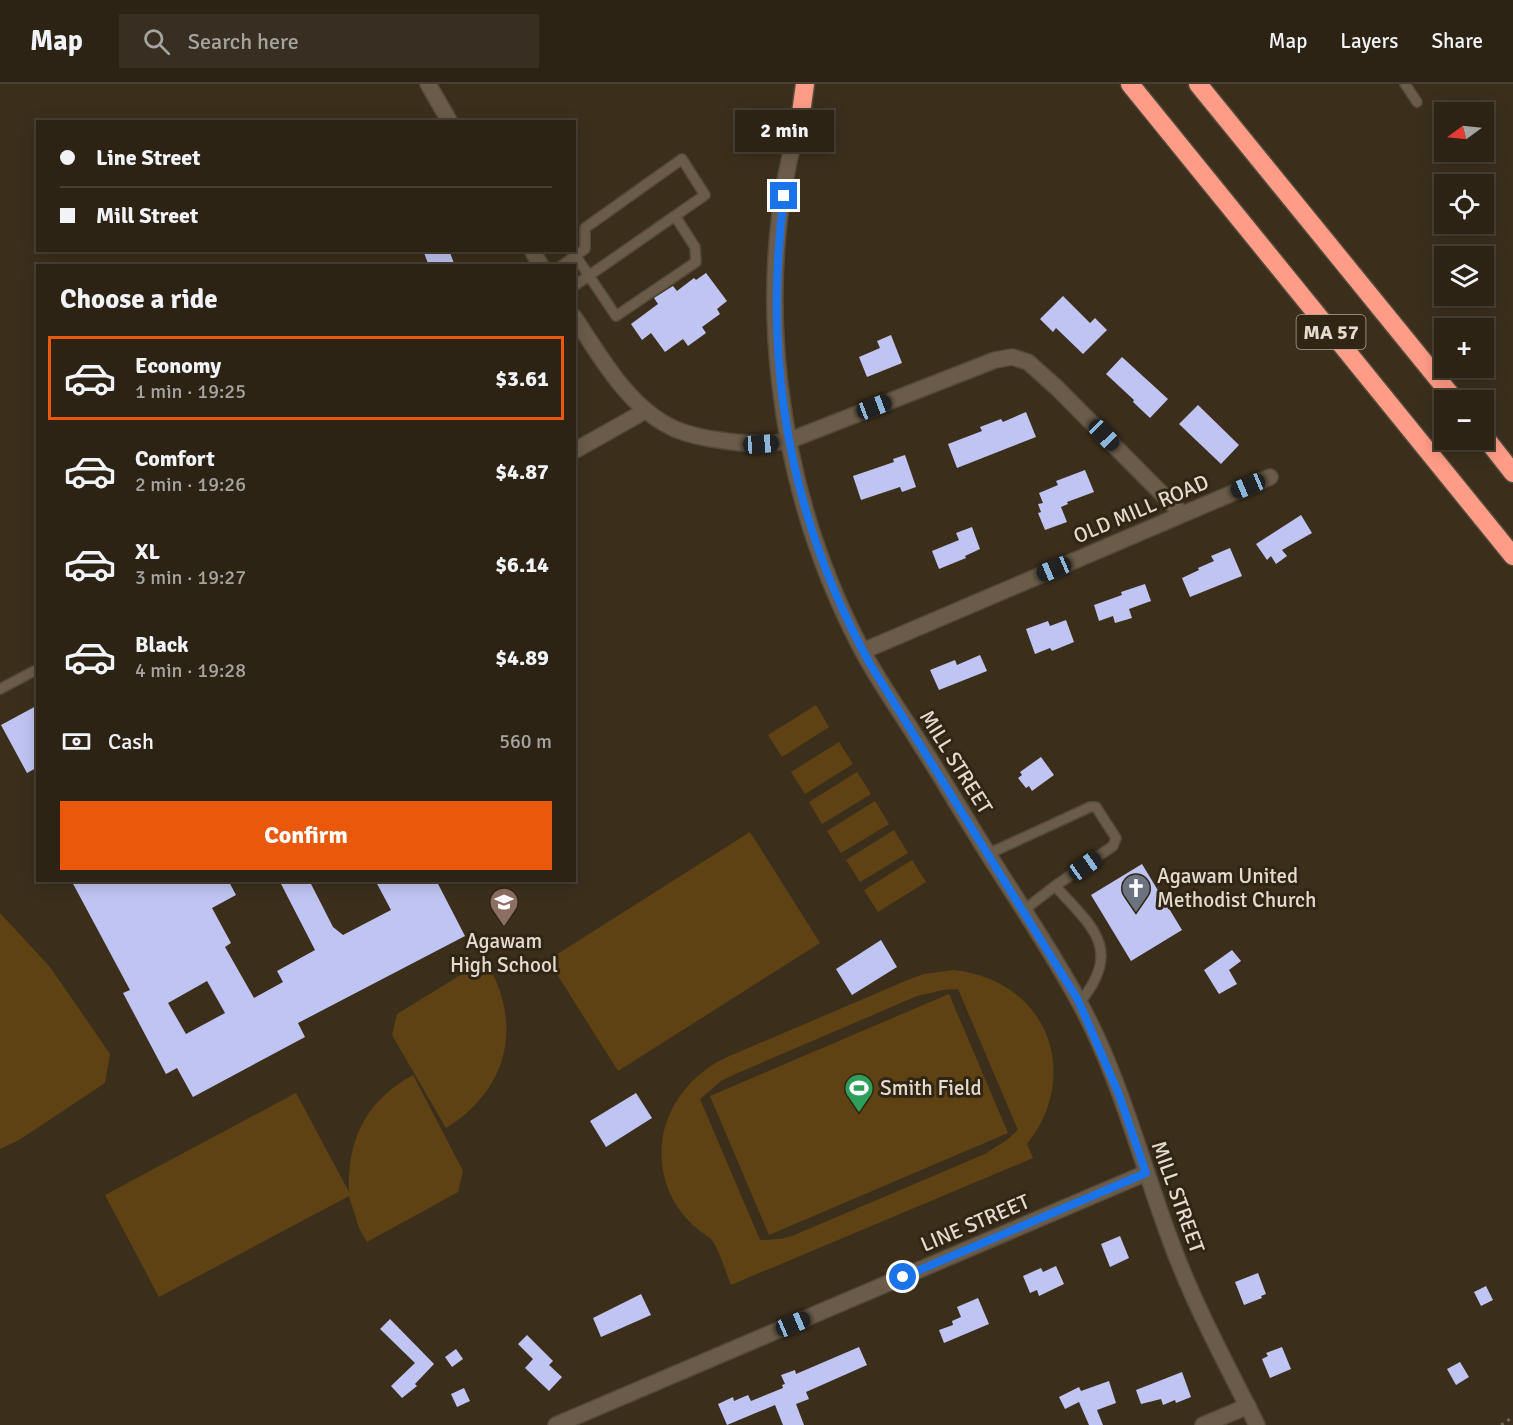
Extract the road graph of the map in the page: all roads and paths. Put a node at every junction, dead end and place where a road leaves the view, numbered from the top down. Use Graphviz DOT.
graph roads {
  1 [pos="428,84"];
  2 [pos="805,84"];
  3 [pos="811,84"];
  4 [pos="1130,84"];
  5 [pos="1198,84"];
  6 [pos="1405,84"];
  7 [pos="1417,102"];
  8 [pos="801,113"];
  9 [pos="449,120"];
  10 [pos="675,216"];
  11 [pos="575,255"];
  12 [pos="564,264"];
  13 [pos="589,275"];
  14 [pos="576,285"];
  15 [pos="576,320"];
  16 [pos="1447,390"];
  17 [pos="645,411"];
  18 [pos="788,441"];
  19 [pos="1494,449"];
  20 [pos="576,450"];
  21 [pos="1513,473"];
  22 [pos="1270,477"];
  23 [pos="1182,514"];
  24 [pos="1513,556"];
  25 [pos="863,651"];
  26 [pos="36,670"];
  27 [pos="0,689"];
  28 [pos="988,854"];
  29 [pos="1055,886"];
  30 [pos="1024,910"];
  31 [pos="1080,1002"];
  32 [pos="1146,1173"];
  33 [pos="1248,1406"];
  34 [pos="1513,1417"];
  35 [pos="556,1425"];
  36 [pos="1203,1425"];
  37 [pos="1257,1425"];
  38 [pos="1501,1425"];
  1 -- 9 [label="street"];
  2 -- 8 [label="highway"];
  3 -- 8 [label="street, MILL STREET"];
  4 -- 24 [label="highway, MA 57"];
  5 -- 16 [label="highway, MA 57"];
  6 -- 7 [label="lane"];
  8 -- 18 [label="street, MILL STREET"];
  10 -- 11 [label="lane"];
  10 -- 13 [label="lane"];
  10 -- 13 [label="lane"];
  11 -- 12 [label="lane"];
  11 -- 13 [label="lane"];
  13 -- 14 [label="lane"];
  15 -- 17 [label="street"];
  17 -- 18 [label="street"];
  17 -- 20 [label="street"];
  18 -- 23 [label="street"];
  18 -- 25 [label="street, MILL STREET"];
  19 -- 21 [label="highway"];
  22 -- 23 [label="street, OLD MILL ROAD"];
  23 -- 25 [label="street, OLD MILL ROAD"];
  25 -- 28 [label="street, MILL STREET"];
  26 -- 27 [label="lane"];
  28 -- 29 [label="lane"];
  28 -- 30 [label="street, MILL STREET"];
  29 -- 30 [label="lane"];
  29 -- 31 [label="lane"];
  30 -- 31 [label="street, MILL STREET"];
  31 -- 32 [label="street, MILL STREET"];
  32 -- 33 [label="street, MILL STREET"];
  32 -- 35 [label="street, LINE STREET"];
  33 -- 36 [label="street"];
  33 -- 37 [label="street, MILL STREET"];
  34 -- 38 [label="path"];
}
